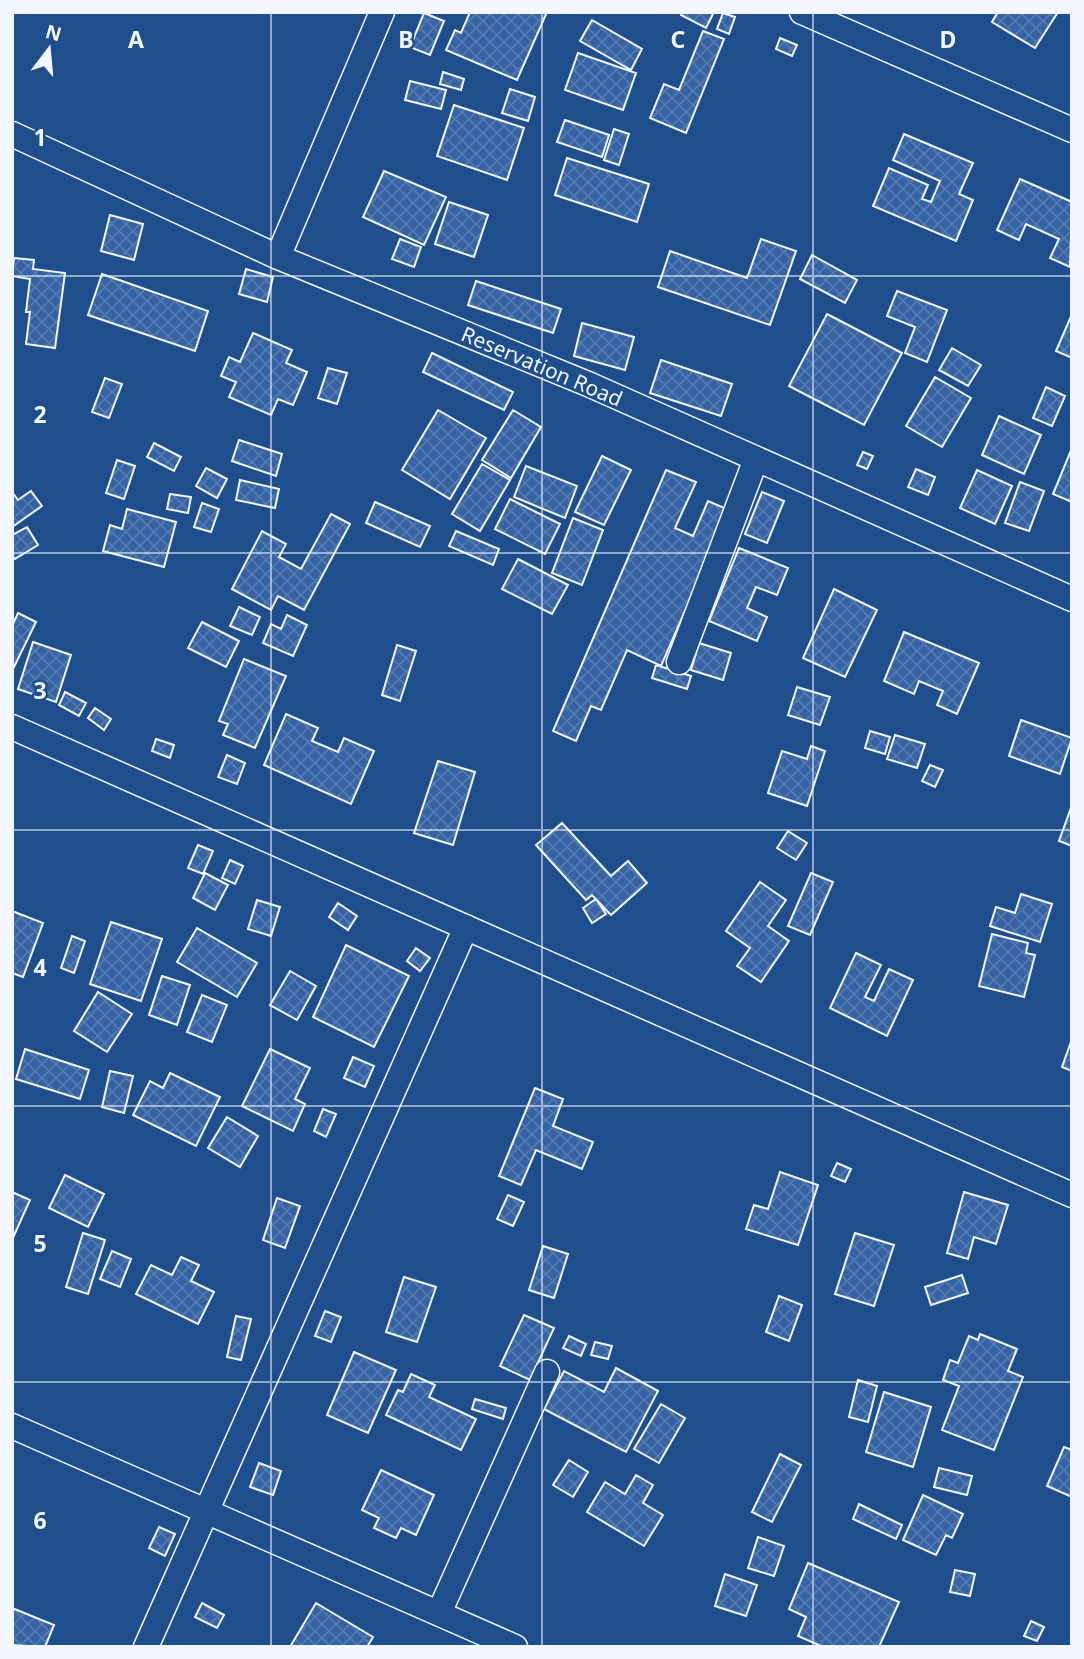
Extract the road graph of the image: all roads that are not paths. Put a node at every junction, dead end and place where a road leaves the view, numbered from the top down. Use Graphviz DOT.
graph roads {
  1 [pos="382,12"];
  2 [pos="802,12"];
  3 [pos="1072,130"];
  4 [pos="12,134"];
  5 [pos="278,257"];
  6 [pos="756,459"];
  7 [pos="1072,599"];
  8 [pos="679,662"];
  9 [pos="12,727"];
  10 [pos="466,927"];
  11 [pos="1072,1195"];
  12 [pos="547,1372"];
  13 [pos="12,1426"];
  14 [pos="204,1512"];
  15 [pos="439,1613"];
  16 [pos="146,1647"];
  17 [pos="515,1647"];
  1 -- 5 [label="street"];
  2 -- 3 [label="street"];
  4 -- 5 [label="street, Reservation Road"];
  5 -- 6 [label="street, Reservation Road"];
  6 -- 7 [label="street, Reservation Road"];
  6 -- 8 [label="street"];
  9 -- 10 [label="street"];
  10 -- 11 [label="street"];
  10 -- 14 [label="street"];
  12 -- 15 [label="street"];
  13 -- 14 [label="street"];
  14 -- 15 [label="street"];
  14 -- 16 [label="street"];
  15 -- 17 [label="street"];
}
